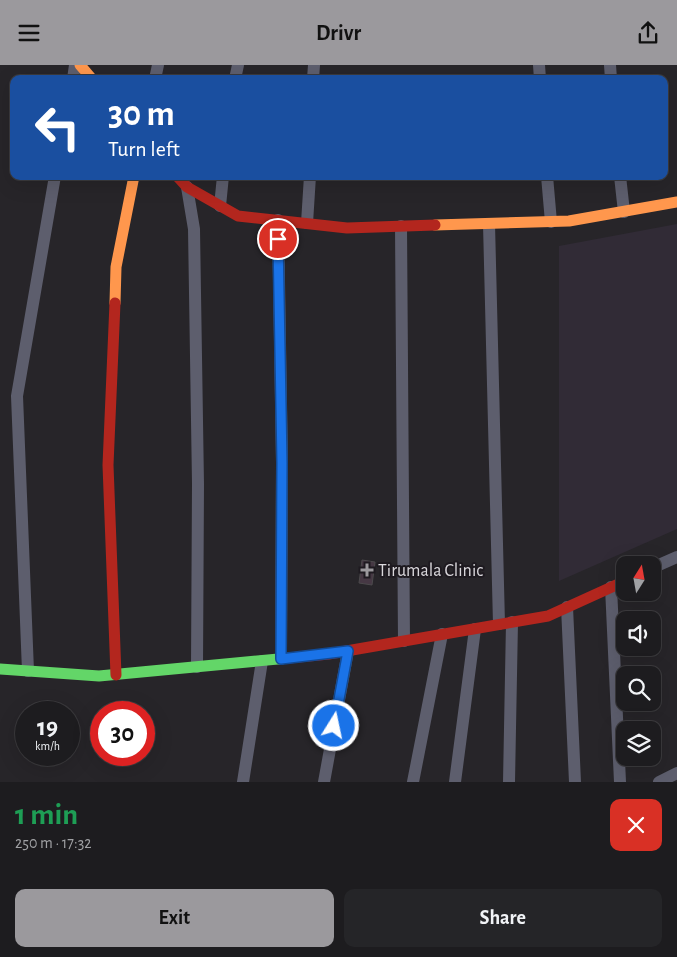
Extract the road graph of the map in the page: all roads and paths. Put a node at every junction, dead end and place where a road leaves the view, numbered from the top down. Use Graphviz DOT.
graph roads {
  1 [pos="80,65"];
  2 [pos="89,75"];
  3 [pos="54,180"];
  4 [pos="133,180"];
  5 [pos="181,180"];
  6 [pos="223,180"];
  7 [pos="310,180"];
  8 [pos="548,180"];
  9 [pos="620,180"];
  10 [pos="187,187"];
  11 [pos="677,202"];
  12 [pos="220,206"];
  13 [pos="624,212"];
  14 [pos="278,220"];
  15 [pos="551,222"];
  16 [pos="307,223"];
  17 [pos="489,224"];
  18 [pos="401,226"];
  19 [pos="677,557"];
  20 [pos="661,564"];
  21 [pos="616,585"];
  22 [pos="611,587"];
  23 [pos="567,607"];
  24 [pos="505,623"];
  25 [pos="475,629"];
  26 [pos="442,634"];
  27 [pos="404,641"];
  28 [pos="348,651"];
  29 [pos="281,659"];
  30 [pos="262,661"];
  31 [pos="197,667"];
  32 [pos="0,669"];
  33 [pos="28,671"];
  34 [pos="116,675"];
  35 [pos="677,773"];
  36 [pos="243,782"];
  37 [pos="324,782"];
  38 [pos="413,782"];
  39 [pos="455,782"];
  40 [pos="509,782"];
  41 [pos="575,782"];
  42 [pos="620,782"];
  43 [pos="660,782"];
  1 -- 2 [label="street"];
  3 -- 33 [label="street"];
  4 -- 34 [label="street"];
  5 -- 10 [label="street"];
  6 -- 12 [label="street"];
  7 -- 16 [label="street"];
  8 -- 15 [label="street"];
  9 -- 13 [label="street"];
  10 -- 12 [label="street"];
  10 -- 31 [label="street"];
  11 -- 13 [label="street"];
  12 -- 14 [label="street"];
  13 -- 15 [label="street"];
  14 -- 16 [label="street"];
  14 -- 29 [label="street"];
  15 -- 17 [label="street"];
  16 -- 18 [label="street"];
  17 -- 18 [label="street"];
  17 -- 24 [label="street"];
  18 -- 27 [label="street"];
  19 -- 20 [label="street"];
  21 -- 22 [label="street"];
  22 -- 23 [label="street"];
  22 -- 42 [label="street"];
  23 -- 24 [label="street"];
  23 -- 41 [label="street"];
  24 -- 25 [label="street"];
  24 -- 40 [label="street"];
  25 -- 26 [label="street"];
  25 -- 39 [label="street"];
  26 -- 27 [label="street"];
  26 -- 38 [label="street"];
  27 -- 28 [label="street"];
  28 -- 29 [label="street"];
  28 -- 37 [label="street"];
  29 -- 30 [label="street"];
  30 -- 31 [label="street"];
  30 -- 36 [label="street"];
  31 -- 34 [label="street"];
  32 -- 33 [label="street"];
  33 -- 34 [label="street"];
  35 -- 43 [label="street"];
}
